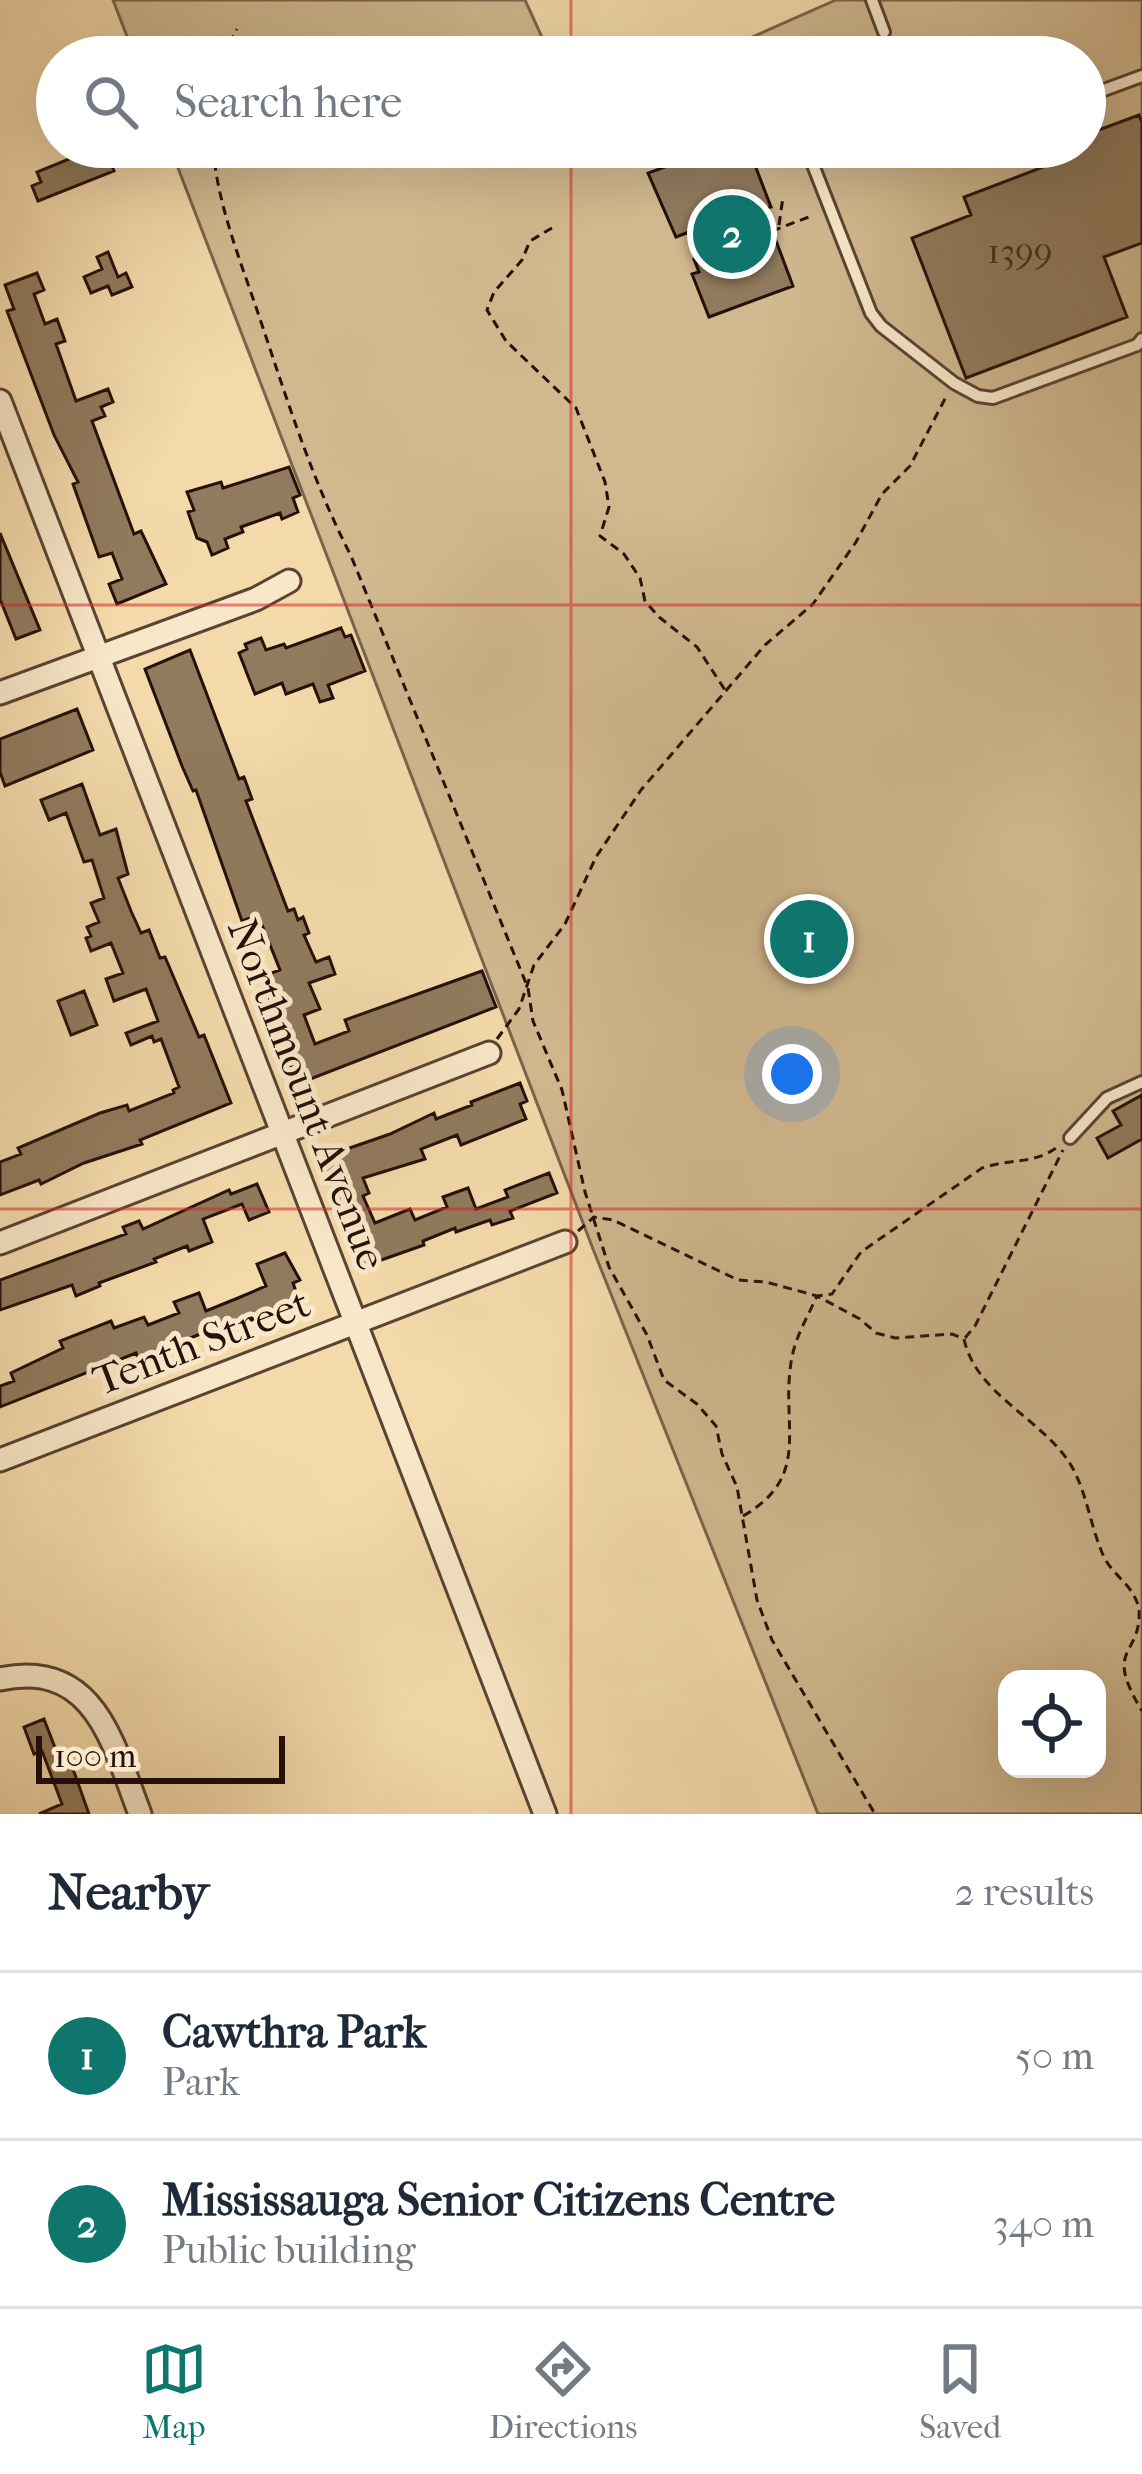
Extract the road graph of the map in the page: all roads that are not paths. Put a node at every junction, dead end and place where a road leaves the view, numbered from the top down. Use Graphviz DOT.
graph roads {
  1 [pos="872,0"];
  2 [pos="884,32"];
  3 [pos="1142,76"];
  4 [pos="1106,89"];
  5 [pos="815,168"];
  6 [pos="1142,339"];
  7 [pos="0,400"];
  8 [pos="289,581"];
  9 [pos="98,655"];
  10 [pos="0,693"];
  11 [pos="490,1053"];
  12 [pos="1142,1082"];
  13 [pos="280,1136"];
  14 [pos="1070,1138"];
  15 [pos="565,1242"];
  16 [pos="0,1243"];
  17 [pos="355,1323"];
  18 [pos="0,1460"];
  19 [pos="0,1679"];
  20 [pos="140,1814"];
  21 [pos="545,1814"];
  1 -- 2 [label="lane"];
  3 -- 4 [label="lane"];
  5 -- 6 [label="lane"];
  7 -- 9 [label="street, Northmount Avenue"];
  8 -- 9 [label="street"];
  9 -- 10 [label="street"];
  9 -- 13 [label="street, Northmount Avenue"];
  11 -- 13 [label="street"];
  12 -- 14 [label="lane"];
  13 -- 16 [label="street"];
  13 -- 17 [label="street, Northmount Avenue"];
  15 -- 17 [label="street, Tenth Street"];
  17 -- 18 [label="street, Tenth Street"];
  17 -- 21 [label="street, Northmount Avenue"];
  19 -- 20 [label="street"];
}
